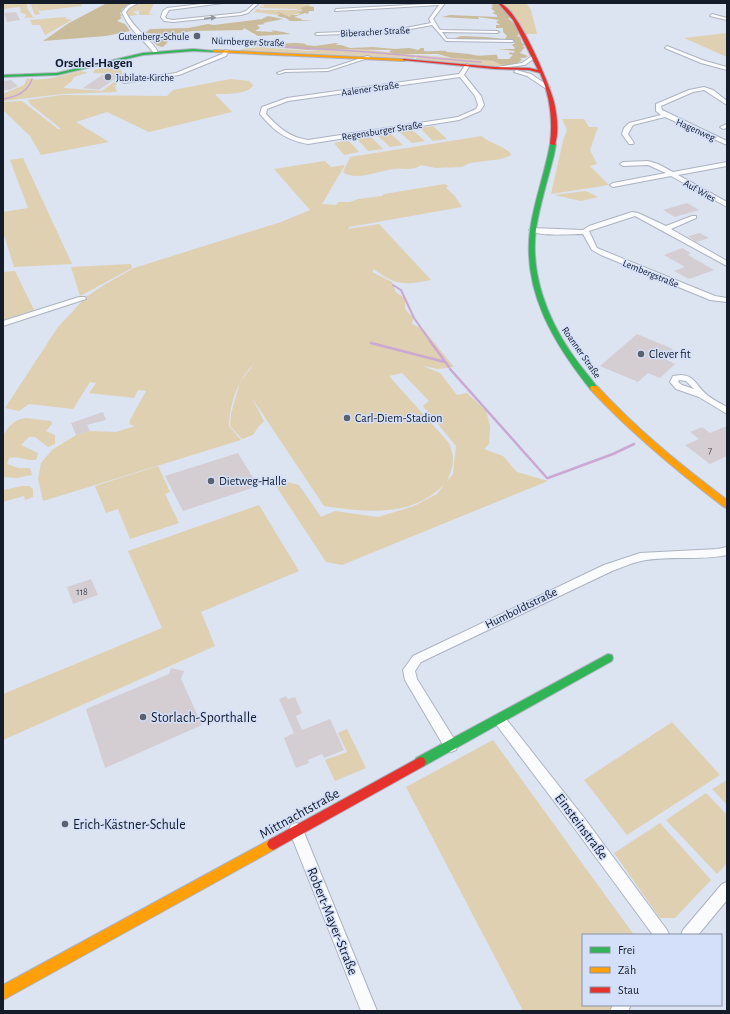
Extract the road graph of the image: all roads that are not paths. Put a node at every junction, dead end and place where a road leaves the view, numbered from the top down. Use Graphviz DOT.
graph roads {
  1 [pos="136,3"];
  2 [pos="221,3"];
  3 [pos="257,3"];
  4 [pos="442,3"];
  5 [pos="500,3"];
  6 [pos="336,10"];
  7 [pos="724,12"];
  8 [pos="727,19"];
  9 [pos="432,24"];
  10 [pos="439,31"];
  11 [pos="497,32"];
  12 [pos="317,34"];
  13 [pos="512,41"];
  14 [pos="667,47"];
  15 [pos="227,51"];
  16 [pos="156,52"];
  17 [pos="369,57"];
  18 [pos="534,57"];
  19 [pos="468,65"];
  20 [pos="495,68"];
  21 [pos="727,69"];
  22 [pos="539,70"];
  23 [pos="516,71"];
  24 [pos="278,73"];
  25 [pos="461,75"];
  26 [pos="3,76"];
  27 [pos="124,81"];
  28 [pos="548,87"];
  29 [pos="726,102"];
  30 [pos="268,106"];
  31 [pos="666,115"];
  32 [pos="631,143"];
  33 [pos="727,143"];
  34 [pos="623,164"];
  35 [pos="727,164"];
  36 [pos="673,175"];
  37 [pos="613,185"];
  38 [pos="727,205"];
  39 [pos="694,217"];
  40 [pos="666,229"];
  41 [pos="532,230"];
  42 [pos="585,232"];
  43 [pos="727,264"];
  44 [pos="82,299"];
  45 [pos="727,300"];
  46 [pos="3,324"];
  47 [pos="702,395"];
  48 [pos="727,411"];
  49 [pos="710,493"];
  50 [pos="727,500"];
  51 [pos="727,505"];
  52 [pos="727,552"];
  53 [pos="608,658"];
  54 [pos="499,719"];
  55 [pos="451,746"];
  56 [pos="296,830"];
  57 [pos="727,889"];
  58 [pos="661,934"];
  59 [pos="689,934"];
  60 [pos="3,993"];
  61 [pos="369,1011"];
  1 -- 16 [label="street"];
  2 -- 3 [label="street, one-way"];
  4 -- 6 [label="street"];
  4 -- 9 [label="street"];
  5 -- 18 [label="street, Roanner Straße"];
  7 -- 8 [label="street"];
  9 -- 10 [label="street"];
  9 -- 12 [label="street, Biberacher Straße"];
  10 -- 11 [label="street"];
  10 -- 13 [label="street"];
  14 -- 21 [label="street"];
  15 -- 16 [label="street, Nürnberger Straße"];
  15 -- 17 [label="street, Nürnberger Straße"];
  15 -- 27 [label="street"];
  16 -- 26 [label="street, Nürnberger Straße"];
  17 -- 19 [label="street, Nürnberger Straße"];
  17 -- 24 [label="street"];
  18 -- 20 [label="street, Nürnberger Straße"];
  18 -- 22 [label="street, Roanner Straße"];
  19 -- 20 [label="street, Nürnberger Straße"];
  19 -- 25 [label="street"];
  20 -- 22 [label="street, Nürnberger Straße"];
  20 -- 23 [label="street, Nürnberger Straße"];
  22 -- 23 [label="street, Nürnberger Straße"];
  22 -- 28 [label="street, Roanner Straße"];
  23 -- 28 [label="street, Nürnberger Straße"];
  25 -- 30 [label="street, Aalener Straße"];
  25 -- 30 [label="street, Regensburger Straße"];
  28 -- 41 [label="street, Roanner Straße"];
  29 -- 31 [label="street, Hagenweg"];
  31 -- 32 [label="street, Hagenweg"];
  31 -- 33 [label="street, Hagenweg"];
  34 -- 36 [label="street, Auf Wies"];
  35 -- 36 [label="street"];
  36 -- 37 [label="street"];
  36 -- 38 [label="street, Auf Wies"];
  39 -- 40 [label="street"];
  40 -- 42 [label="street"];
  40 -- 43 [label="street"];
  41 -- 42 [label="street"];
  41 -- 49 [label="street, Roanner Straße"];
  42 -- 45 [label="street, Lembergstraße"];
  44 -- 46 [label="street"];
  47 -- 48 [label="street"];
  49 -- 50 [label="street"];
  49 -- 51 [label="street, Roanner Straße"];
  52 -- 55 [label="street, Humboldtstraße"];
  53 -- 54 [label="street, Mittnachtstraße"];
  54 -- 55 [label="street, Mittnachtstraße"];
  54 -- 58 [label="street, Einsteinstraße"];
  55 -- 56 [label="street, Mittnachtstraße"];
  56 -- 60 [label="street, Mittnachtstraße"];
  56 -- 61 [label="street, Robert-Mayer-Straße"];
  57 -- 59 [label="street"];
}
